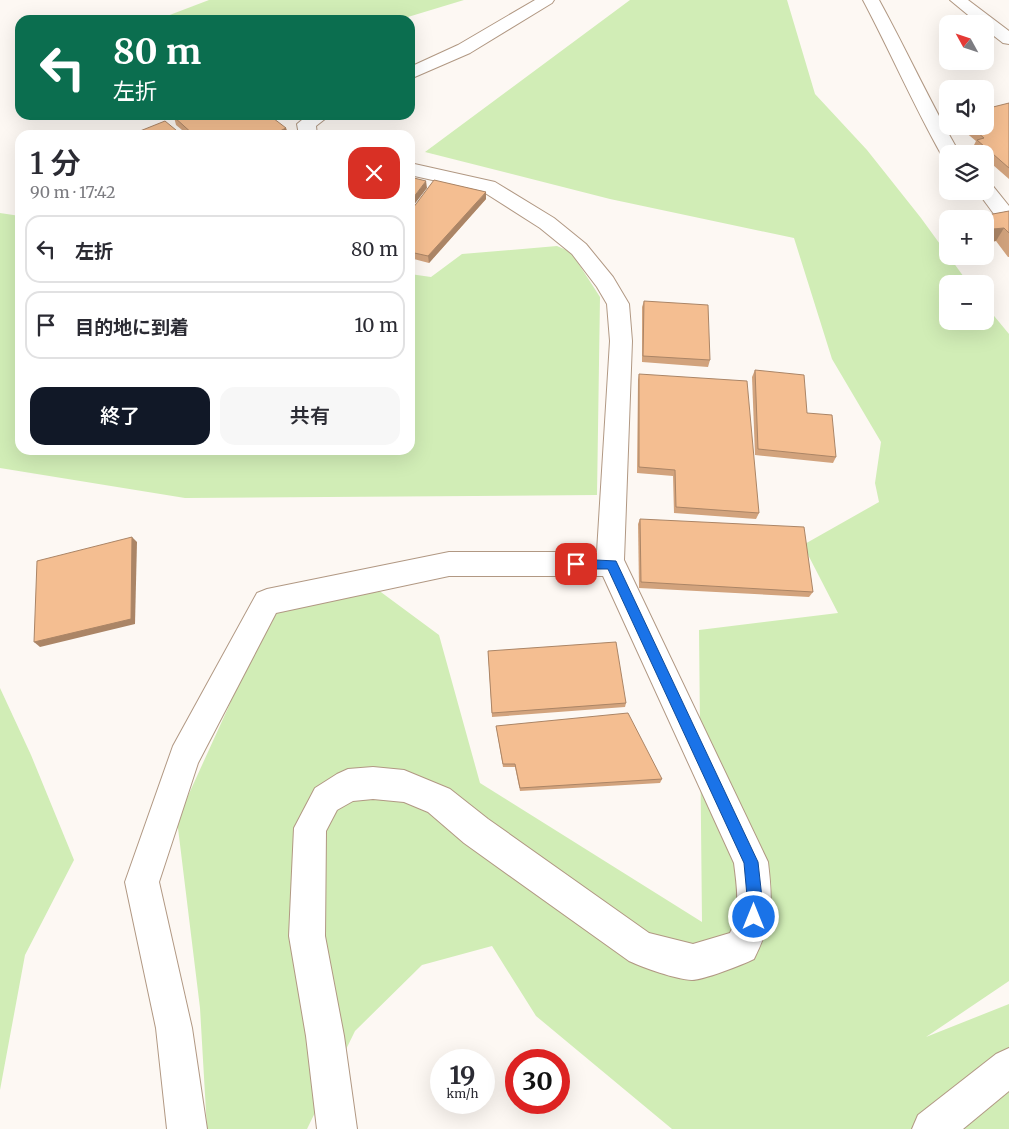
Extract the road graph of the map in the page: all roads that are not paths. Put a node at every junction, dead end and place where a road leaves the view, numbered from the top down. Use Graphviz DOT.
graph roads {
  1 [pos="546,0"];
  2 [pos="871,0"];
  3 [pos="958,0"];
  4 [pos="1009,39"];
  5 [pos="415,72"];
  6 [pos="312,120"];
  7 [pos="307,130"];
  8 [pos="946,145"];
  9 [pos="415,169"];
  10 [pos="994,200"];
  11 [pos="1009,220"];
  12 [pos="612,564"];
  13 [pos="1009,1067"];
  14 [pos="187,1129"];
  15 [pos="337,1129"];
  16 [pos="932,1129"];
  1 -- 5 [label="street"];
  2 -- 8 [label="street"];
  3 -- 4 [label="street"];
  6 -- 7 [label="street"];
  9 -- 12 [label="street"];
  10 -- 11 [label="street"];
  12 -- 14 [label="street"];
  12 -- 15 [label="street"];
  13 -- 16 [label="street"];
}
